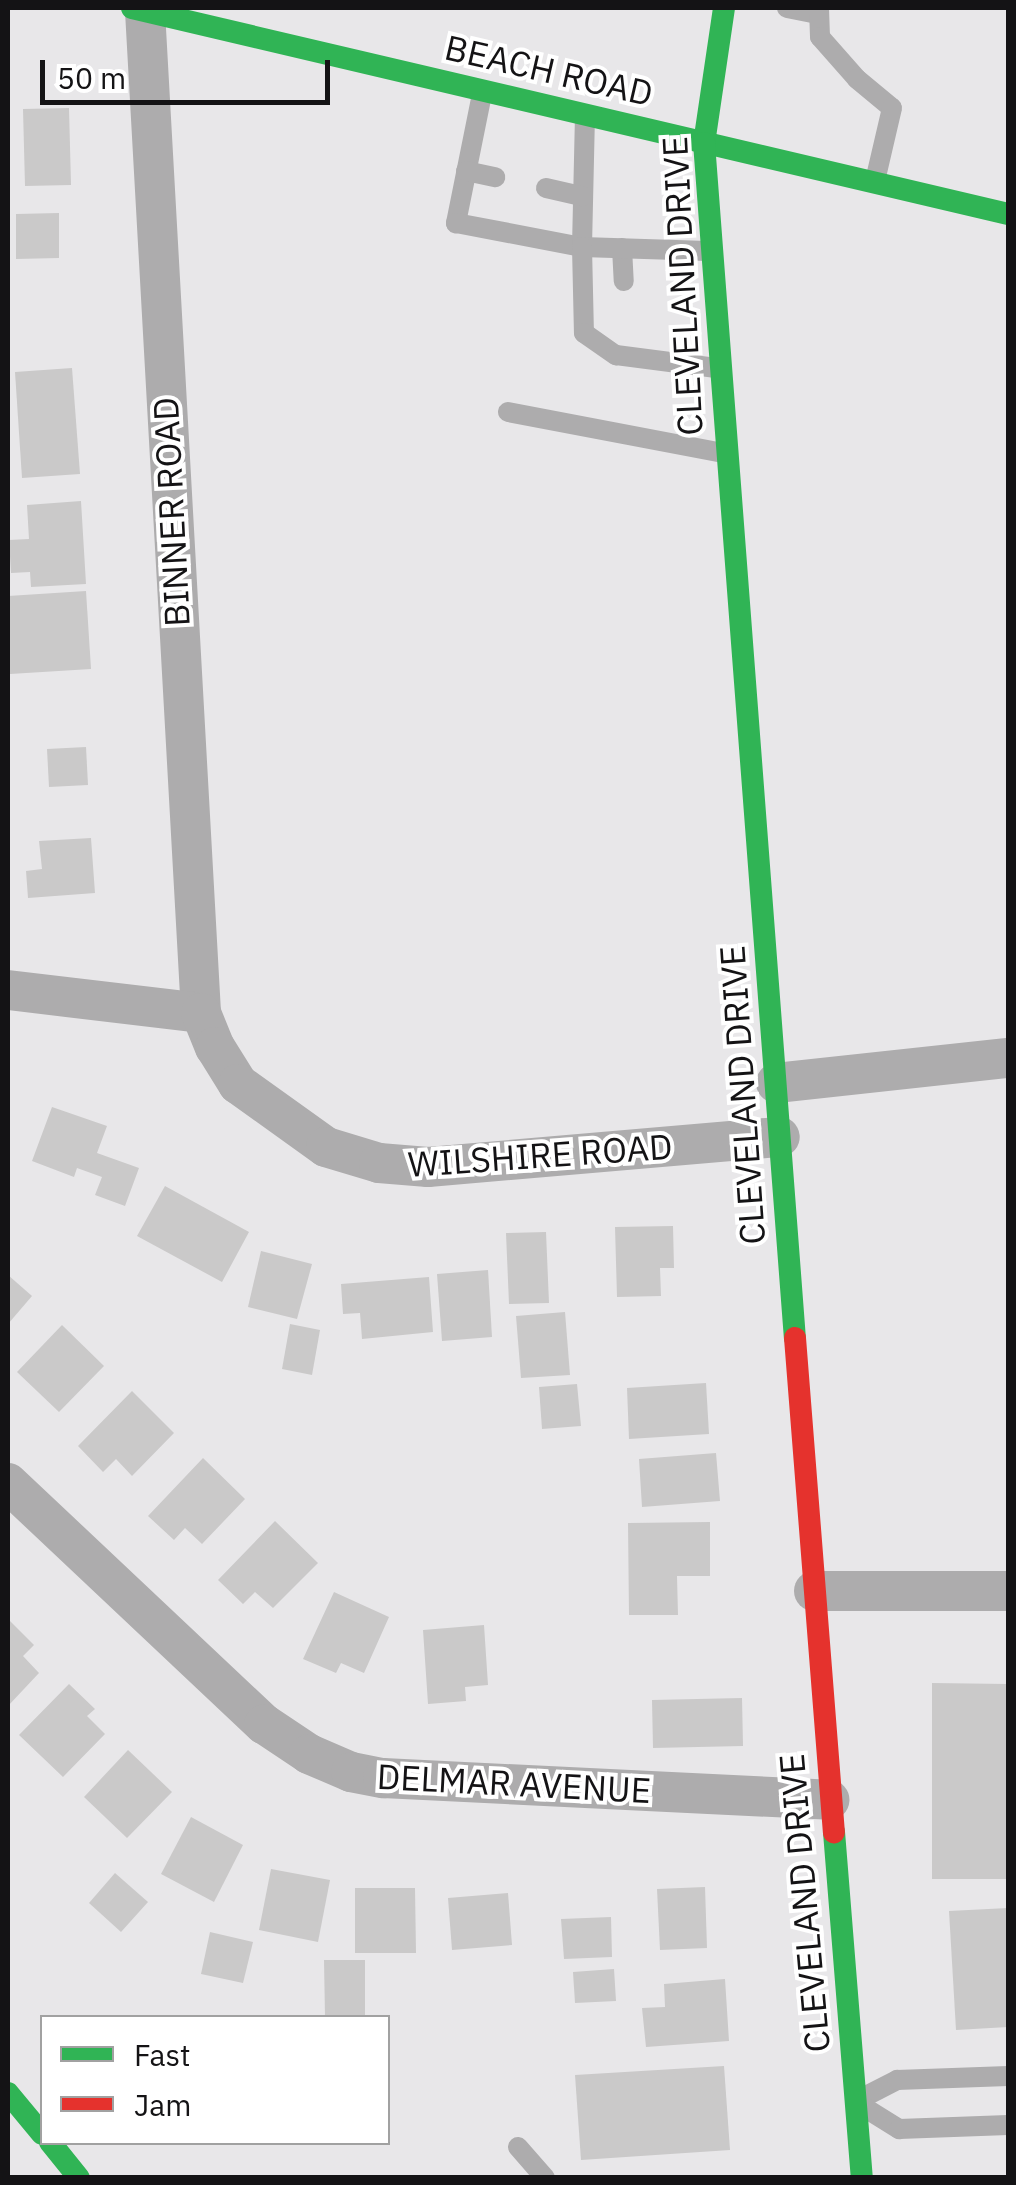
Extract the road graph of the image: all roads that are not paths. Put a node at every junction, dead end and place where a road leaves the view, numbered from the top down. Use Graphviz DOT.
graph roads {
  1 [pos="724,8"];
  2 [pos="788,8"];
  3 [pos="160,11"];
  4 [pos="818,11"];
  5 [pos="483,90"];
  6 [pos="586,114"];
  7 [pos="704,143"];
  8 [pos="466,170"];
  9 [pos="495,176"];
  10 [pos="874,183"];
  11 [pos="546,188"];
  12 [pos="582,196"];
  13 [pos="1008,214"];
  14 [pos="582,247"];
  15 [pos="622,248"];
  16 [pos="712,251"];
  17 [pos="624,281"];
  18 [pos="629,334"];
  19 [pos="630,358"];
  20 [pos="718,368"];
  21 [pos="508,412"];
  22 [pos="725,454"];
  23 [pos="8,990"];
  24 [pos="201,1013"];
  25 [pos="1008,1058"];
  26 [pos="776,1083"];
  27 [pos="780,1137"];
  28 [pos="8,1484"];
  29 [pos="814,1591"];
  30 [pos="1008,1591"];
  31 [pos="829,1800"];
  32 [pos="1008,2076"];
  33 [pos="8,2093"];
  34 [pos="856,2101"];
  35 [pos="1008,2125"];
  36 [pos="40,2132"];
  37 [pos="52,2145"];
  38 [pos="518,2146"];
  39 [pos="79,2178"];
  40 [pos="545,2178"];
  41 [pos="862,2178"];
  1 -- 7 [label="main road, CLEVELAND DRIVE"];
  2 -- 4 [label="lane"];
  3 -- 5 [label="main road, BEACH ROAD"];
  3 -- 24 [label="street, BINNER ROAD"];
  4 -- 10 [label="lane"];
  5 -- 6 [label="main road, BEACH ROAD"];
  5 -- 8 [label="lane"];
  6 -- 7 [label="main road, BEACH ROAD"];
  6 -- 12 [label="lane"];
  7 -- 10 [label="main road, BEACH ROAD"];
  7 -- 16 [label="main road, CLEVELAND DRIVE"];
  8 -- 9 [label="lane"];
  8 -- 14 [label="lane"];
  10 -- 13 [label="main road, BEACH ROAD"];
  11 -- 12 [label="lane"];
  12 -- 14 [label="lane"];
  14 -- 15 [label="lane"];
  14 -- 19 [label="lane"];
  15 -- 16 [label="lane"];
  15 -- 17 [label="lane"];
  16 -- 20 [label="main road, CLEVELAND DRIVE"];
  18 -- 19 [label="lane"];
  19 -- 20 [label="lane"];
  20 -- 22 [label="main road, CLEVELAND DRIVE"];
  21 -- 22 [label="lane"];
  22 -- 26 [label="main road, CLEVELAND DRIVE"];
  23 -- 24 [label="street"];
  24 -- 27 [label="street, WILSHIRE ROAD"];
  25 -- 26 [label="street"];
  26 -- 27 [label="main road, CLEVELAND DRIVE"];
  27 -- 29 [label="main road, CLEVELAND DRIVE"];
  28 -- 31 [label="street, DELMAR AVENUE"];
  29 -- 30 [label="street"];
  29 -- 31 [label="main road, CLEVELAND DRIVE"];
  31 -- 34 [label="main road, CLEVELAND DRIVE"];
  32 -- 34 [label="lane"];
  33 -- 36 [label="main road"];
  34 -- 35 [label="lane"];
  34 -- 41 [label="main road, CLEVELAND DRIVE"];
  37 -- 39 [label="main road"];
  38 -- 40 [label="lane"];
}
